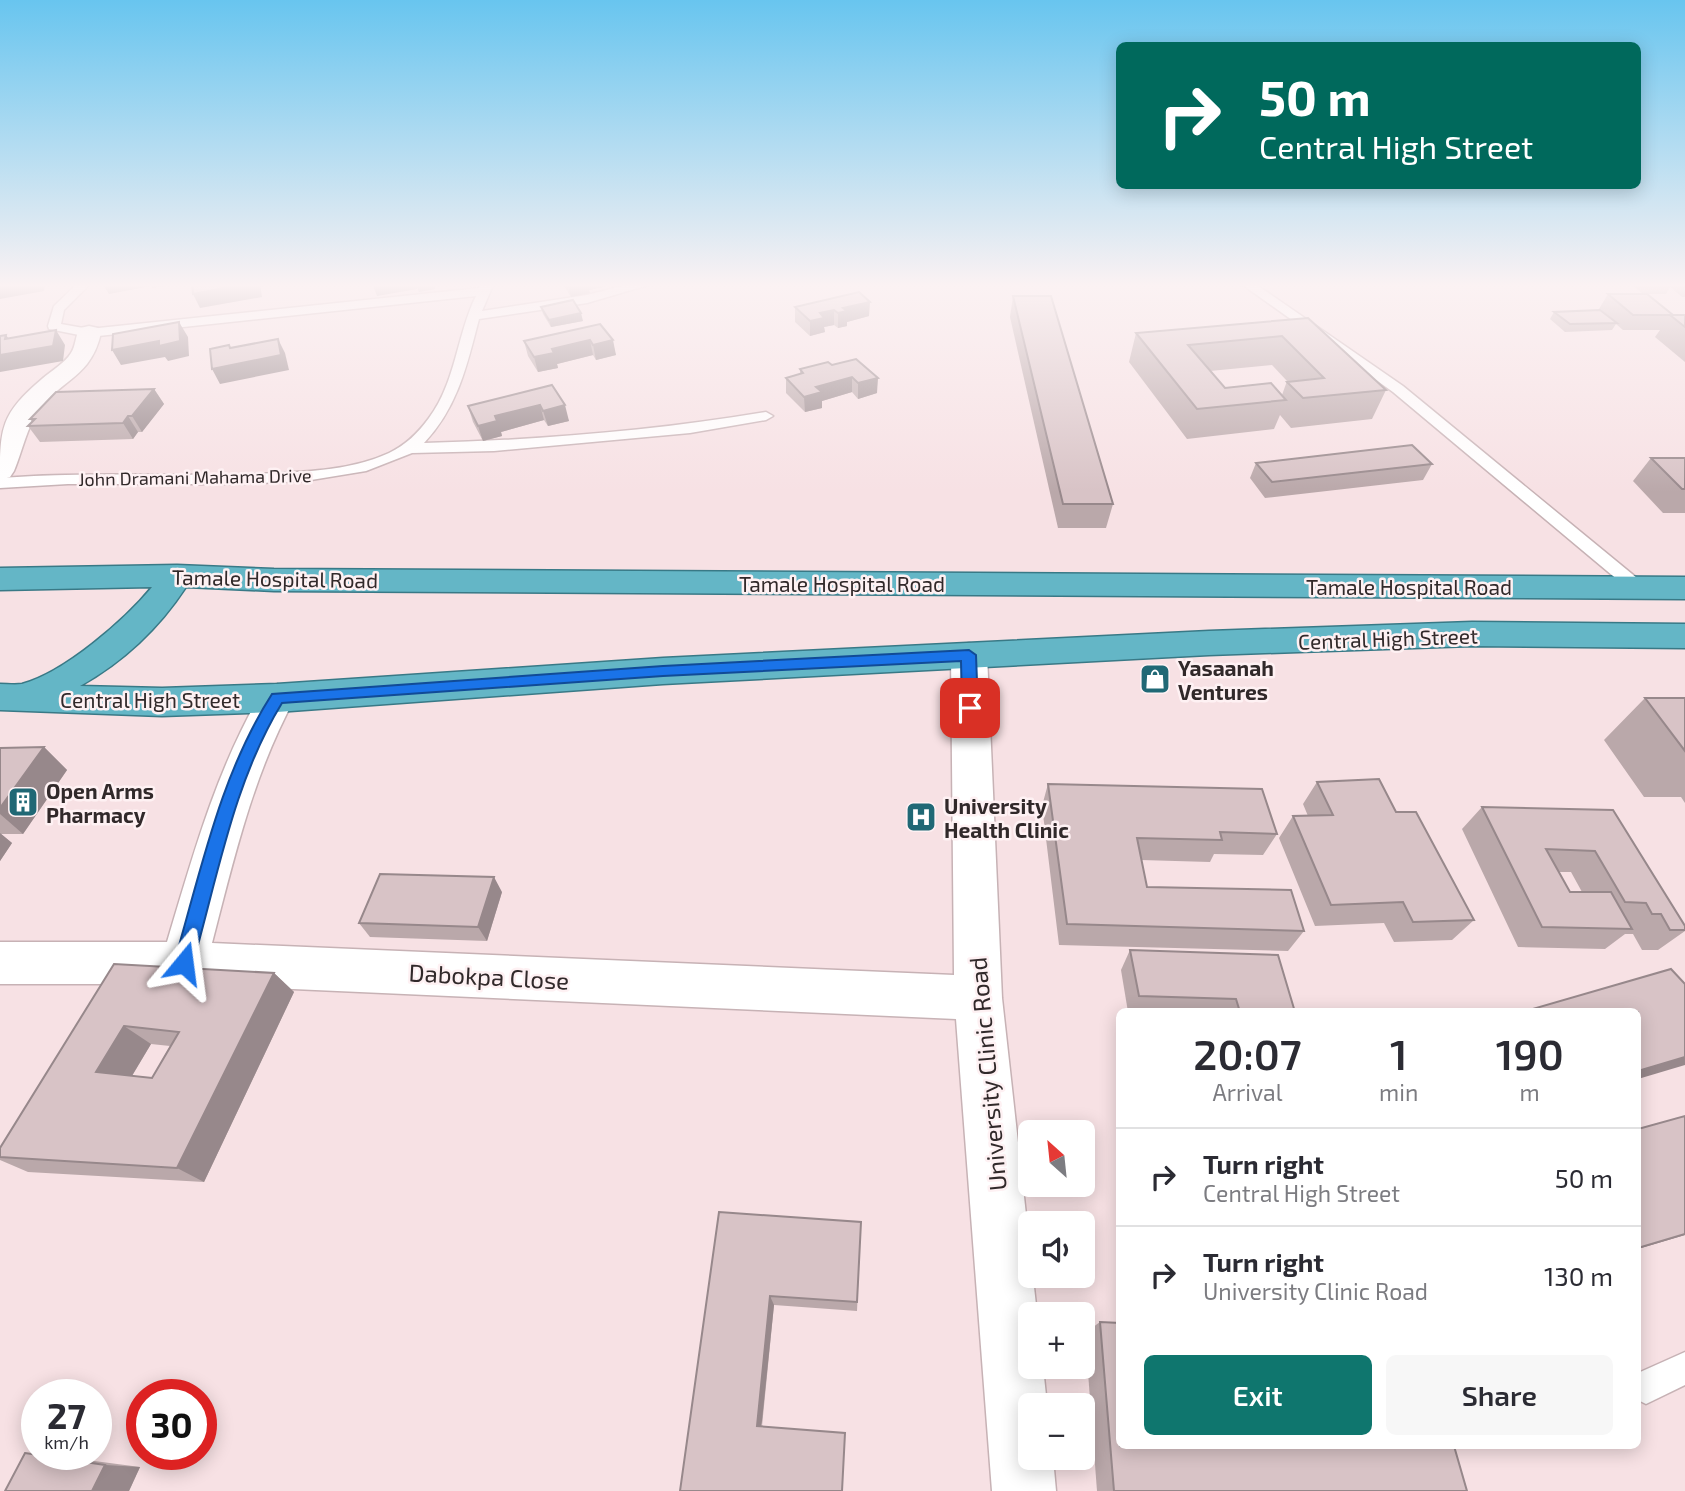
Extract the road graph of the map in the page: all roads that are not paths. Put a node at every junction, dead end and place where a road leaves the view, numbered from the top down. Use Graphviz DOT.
graph roads {
  1 [pos="84,353"];
  2 [pos="462,353"];
  3 [pos="1346,353"];
  4 [pos="766,416"];
  5 [pos="410,448"];
  6 [pos="0,471"];
  7 [pos="0,483"];
  8 [pos="177,576"];
  9 [pos="0,579"];
  10 [pos="1637,587"];
  11 [pos="1685,588"];
  12 [pos="1685,636"];
  13 [pos="969,655"];
  14 [pos="11,698"];
  15 [pos="277,698"];
  16 [pos="0,963"];
  17 [pos="184,963"];
  18 [pos="978,998"];
  19 [pos="1685,1368"];
  20 [pos="1646,1387"];
  21 [pos="1024,1491"];
  1 -- 6 [label="street"];
  2 -- 5 [label="lane, John Dramani Mahama Drive"];
  3 -- 10 [label="lane"];
  4 -- 5 [label="lane"];
  5 -- 7 [label="lane, John Dramani Mahama Drive"];
  8 -- 9 [label="highway, Tamale Hospital Road"];
  8 -- 10 [label="highway, Tamale Hospital Road"];
  8 -- 14 [label="highway"];
  10 -- 11 [label="highway, Tamale Hospital Road"];
  12 -- 13 [label="highway, Central High Street"];
  13 -- 15 [label="highway, Central High Street"];
  13 -- 18 [label="street, University Clinic Road"];
  14 -- 15 [label="highway, Central High Street"];
  15 -- 17 [label="street"];
  16 -- 17 [label="street, Dabokpa Close"];
  17 -- 18 [label="street, Dabokpa Close"];
  18 -- 21 [label="street, University Clinic Road"];
  19 -- 20 [label="lane"];
}
